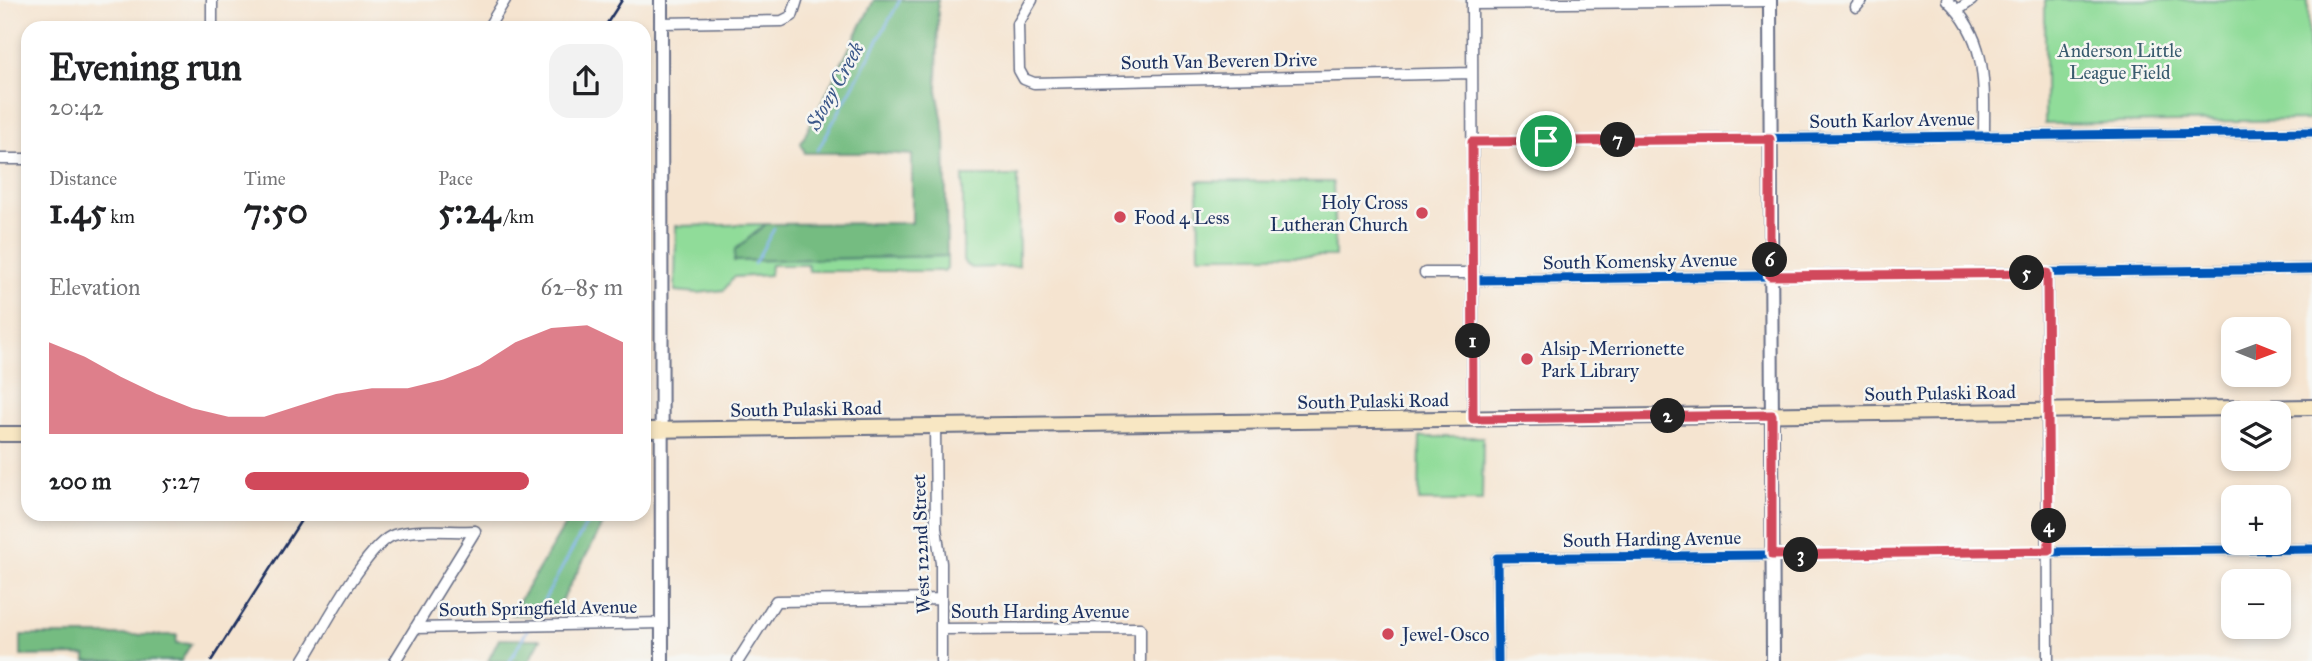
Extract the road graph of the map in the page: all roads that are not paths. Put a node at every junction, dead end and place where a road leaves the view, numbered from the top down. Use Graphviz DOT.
graph roads {
  1 [pos="212,0"];
  2 [pos="505,0"];
  3 [pos="661,0"];
  4 [pos="797,0"];
  5 [pos="1032,0"];
  6 [pos="1770,0"];
  7 [pos="1947,0"];
  8 [pos="1972,0"];
  9 [pos="1472,2"];
  10 [pos="1958,10"];
  11 [pos="212,21"];
  12 [pos="492,21"];
  13 [pos="661,23"];
  14 [pos="1472,73"];
  15 [pos="2312,132"];
  16 [pos="1984,136"];
  17 [pos="1770,139"];
  18 [pos="1472,142"];
  19 [pos="0,159"];
  20 [pos="21,159"];
  21 [pos="2312,269"];
  22 [pos="1425,273"];
  23 [pos="2047,273"];
  24 [pos="1770,276"];
  25 [pos="1473,277"];
  26 [pos="2312,407"];
  27 [pos="2047,411"];
  28 [pos="1772,415"];
  29 [pos="1473,419"];
  30 [pos="935,426"];
  31 [pos="651,430"];
  32 [pos="661,430"];
  33 [pos="0,434"];
  34 [pos="21,434"];
  35 [pos="2312,549"];
  36 [pos="2049,551"];
  37 [pos="1772,555"];
  38 [pos="941,599"];
  39 [pos="662,623"];
  40 [pos="415,628"];
  41 [pos="941,629"];
  42 [pos="303,661"];
  43 [pos="395,661"];
  44 [pos="662,661"];
  45 [pos="738,661"];
  46 [pos="941,661"];
  47 [pos="1140,661"];
  48 [pos="1498,661"];
  49 [pos="1773,661"];
  50 [pos="2048,661"];
  1 -- 11 [label="street"];
  2 -- 12 [label="street"];
  3 -- 13 [label="street"];
  4 -- 13 [label="street"];
  5 -- 14 [label="street, South Van Beveren Drive"];
  6 -- 9 [label="street"];
  6 -- 17 [label="street"];
  7 -- 10 [label="street"];
  8 -- 10 [label="street"];
  9 -- 14 [label="street"];
  10 -- 16 [label="street"];
  13 -- 32 [label="street"];
  14 -- 18 [label="street"];
  15 -- 16 [label="street, South Karlov Avenue"];
  16 -- 17 [label="street, South Karlov Avenue"];
  17 -- 18 [label="street, South Karlov Avenue"];
  17 -- 24 [label="street"];
  18 -- 25 [label="street"];
  19 -- 20 [label="street"];
  21 -- 23 [label="street, South Komensky Avenue"];
  22 -- 25 [label="street, South Komensky Avenue"];
  23 -- 24 [label="street, South Komensky Avenue"];
  23 -- 27 [label="street"];
  24 -- 25 [label="street, South Komensky Avenue"];
  24 -- 28 [label="street"];
  25 -- 29 [label="street"];
  26 -- 27 [label="main road, South Pulaski Road"];
  27 -- 28 [label="main road, South Pulaski Road"];
  27 -- 36 [label="street"];
  28 -- 29 [label="main road, South Pulaski Road"];
  28 -- 37 [label="street"];
  29 -- 30 [label="main road, South Pulaski Road"];
  30 -- 32 [label="main road, South Pulaski Road"];
  30 -- 38 [label="street, West 122nd Street"];
  31 -- 32 [label="main road, South Pulaski Road"];
  32 -- 39 [label="street"];
  33 -- 34 [label="main road"];
  35 -- 36 [label="street, South Harding Avenue"];
  36 -- 37 [label="street, South Harding Avenue"];
  36 -- 50 [label="street"];
  37 -- 48 [label="street, South Harding Avenue"];
  37 -- 49 [label="street"];
  38 -- 41 [label="street, West 122nd Street"];
  38 -- 45 [label="street, South Harding Avenue"];
  39 -- 40 [label="street, South Springfield Avenue"];
  39 -- 44 [label="street"];
  40 -- 42 [label="street"];
  40 -- 43 [label="street"];
  41 -- 46 [label="street, West 122nd Street"];
  41 -- 47 [label="street, South Harding Avenue"];
}
